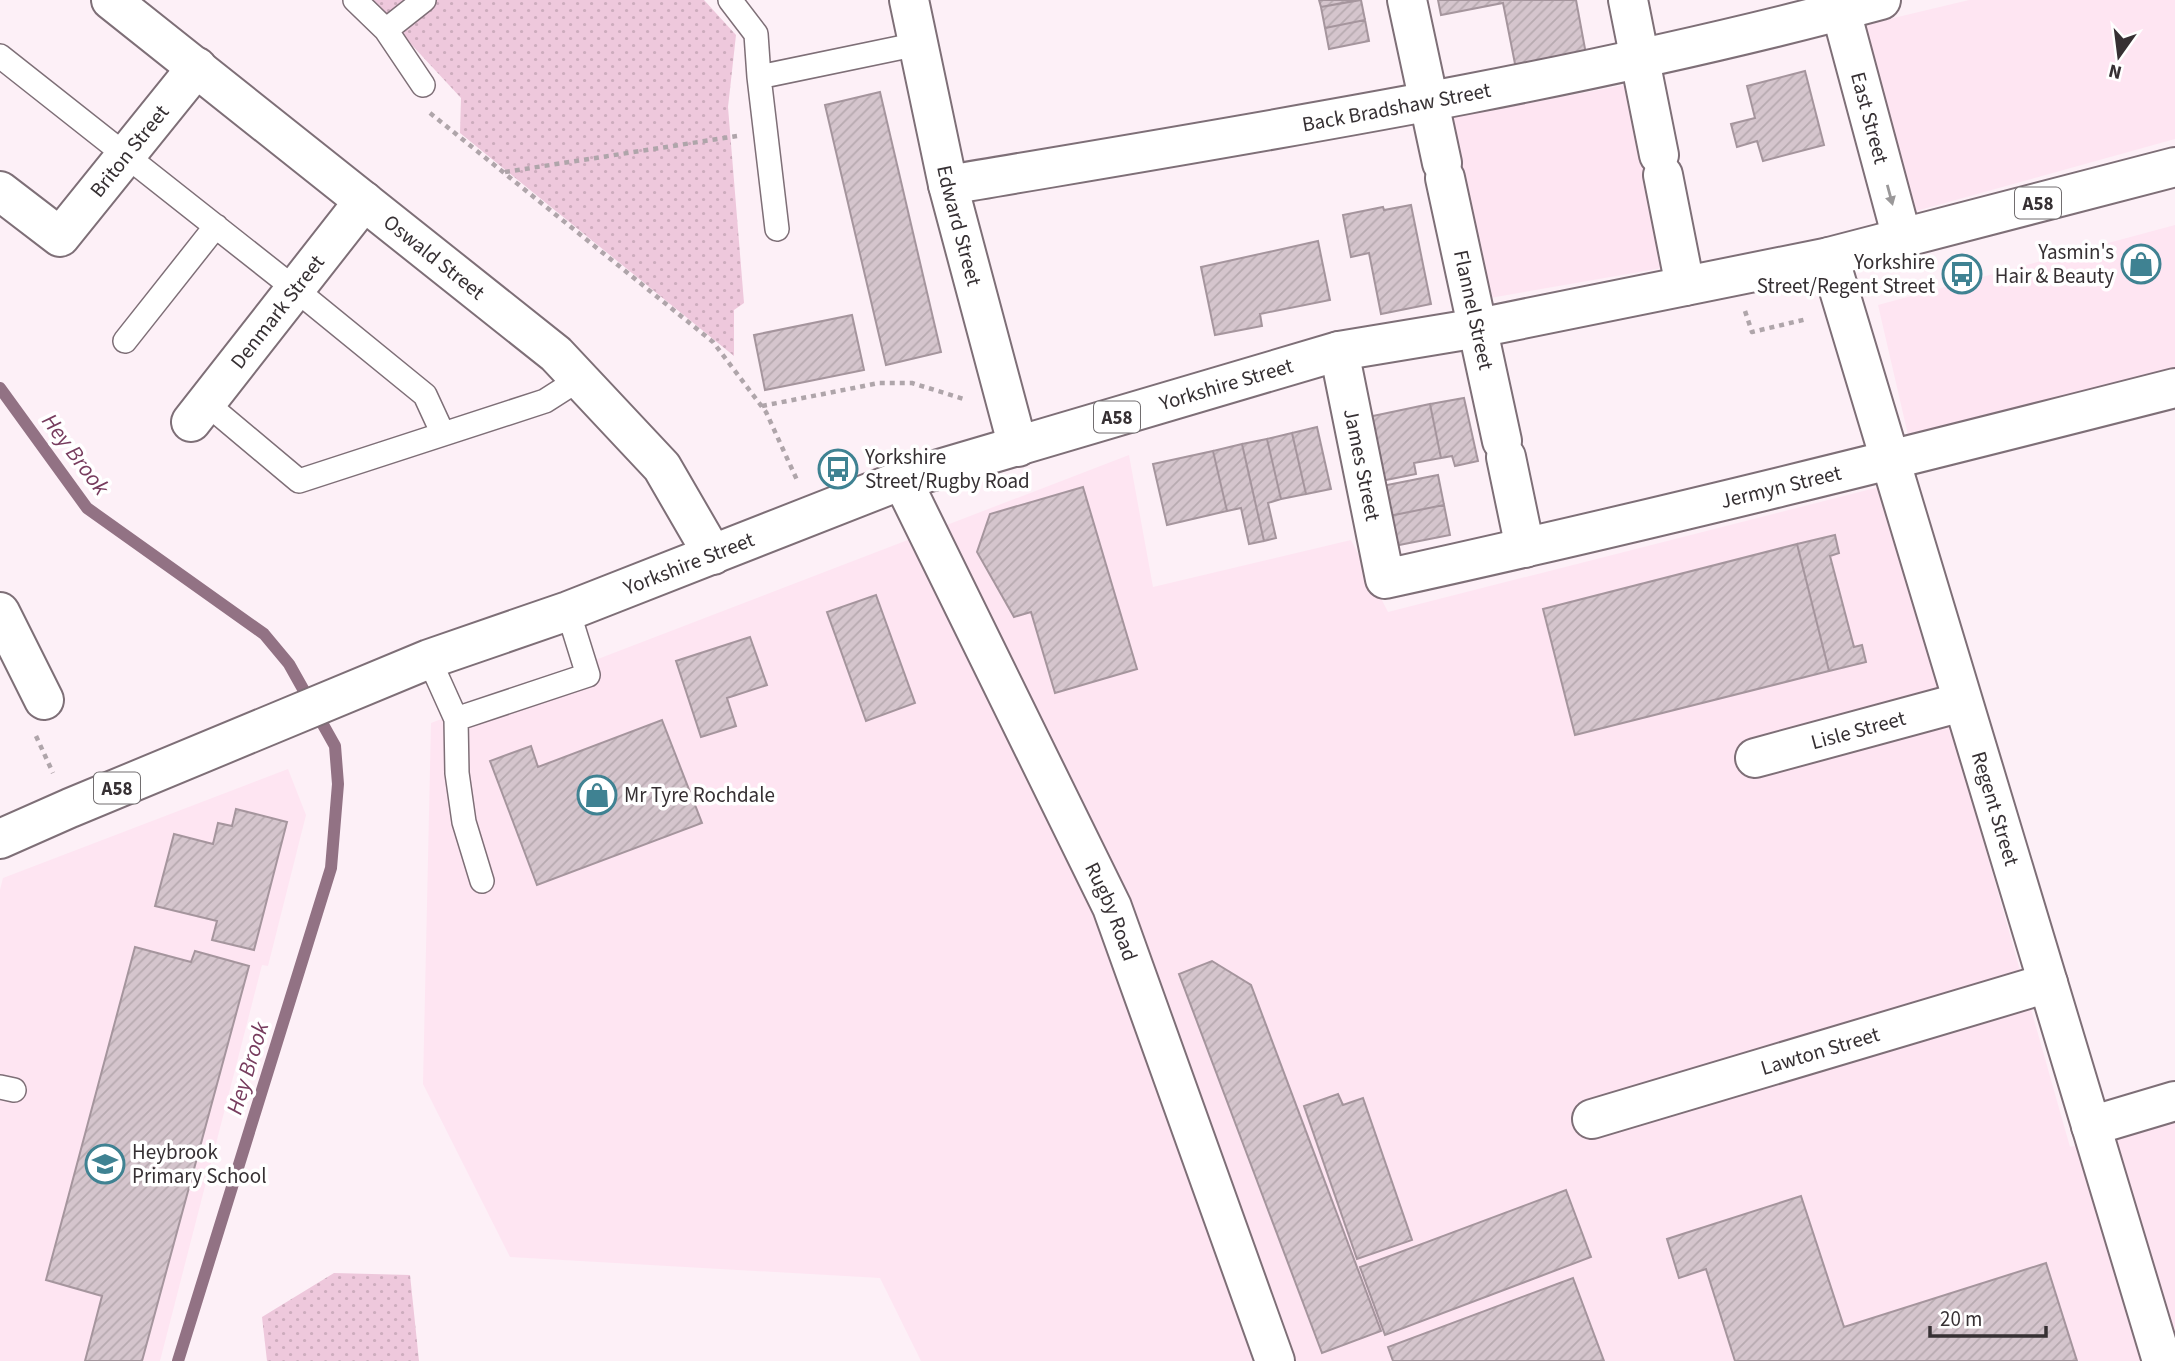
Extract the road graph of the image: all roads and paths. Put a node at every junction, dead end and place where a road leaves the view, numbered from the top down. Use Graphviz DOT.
graph roads {
  1 [pos="111,0"];
  2 [pos="355,0"];
  3 [pos="424,0"];
  4 [pos="730,0"];
  5 [pos="909,0"];
  6 [pos="1407,0"];
  7 [pos="1628,0"];
  8 [pos="1881,0"];
  9 [pos="1840,5"];
  10 [pos="386,30"];
  11 [pos="918,44"];
  12 [pos="0,56"];
  13 [pos="1639,58"];
  14 [pos="197,67"];
  15 [pos="759,77"];
  16 [pos="423,85"];
  17 [pos="1429,103"];
  18 [pos="765,131"];
  19 [pos="126,156"];
  20 [pos="2175,167"];
  21 [pos="505,172"];
  22 [pos="948,185"];
  23 [pos="0,191"];
  24 [pos="363,201"];
  25 [pos="216,226"];
  26 [pos="777,229"];
  27 [pos="1902,238"];
  28 [pos="1829,257"];
  29 [pos="1685,285"];
  30 [pos="295,289"];
  31 [pos="1845,310"];
  32 [pos="1478,328"];
  33 [pos="1752,332"];
  34 [pos="125,341"];
  35 [pos="1339,351"];
  36 [pos="581,378"];
  37 [pos="2175,388"];
  38 [pos="762,406"];
  39 [pos="198,413"];
  40 [pos="1013,430"];
  41 [pos="443,434"];
  42 [pos="1890,460"];
  43 [pos="902,480"];
  44 [pos="813,515"];
  45 [pos="1525,548"];
  46 [pos="713,555"];
  47 [pos="1385,579"];
  48 [pos="568,611"];
  49 [pos="0,612"];
  50 [pos="24,655"];
  51 [pos="429,659"];
  52 [pos="44,700"];
  53 [pos="1962,702"];
  54 [pos="456,719"];
  55 [pos="1755,758"];
  56 [pos="70,808"];
  57 [pos="0,839"];
  58 [pos="482,881"];
  59 [pos="2048,983"];
  60 [pos="2175,1101"];
  61 [pos="1592,1119"];
  62 [pos="2091,1126"];
  63 [pos="1275,1361"];
  64 [pos="2162,1361"];
  1 -- 14 [label="main road, Oswald Street"];
  2 -- 10 [label="lane"];
  3 -- 10 [label="lane"];
  4 -- 15 [label="lane"];
  5 -- 11 [label="main road, Edward Street"];
  6 -- 17 [label="main road, Flannel Street"];
  7 -- 13 [label="main road"];
  8 -- 9 [label="main road, Back Bradshaw Street"];
  9 -- 13 [label="main road, Back Bradshaw Street"];
  9 -- 27 [label="main road, East Street, one-way"];
  10 -- 16 [label="lane"];
  11 -- 15 [label="lane"];
  11 -- 22 [label="main road, Edward Street"];
  12 -- 19 [label="lane"];
  13 -- 17 [label="main road, Back Bradshaw Street"];
  13 -- 29 [label="main road"];
  14 -- 19 [label="main road, Briton Street"];
  14 -- 24 [label="main road, Oswald Street"];
  15 -- 18 [label="lane"];
  16 -- 21 [label="path"];
  17 -- 22 [label="main road, Back Bradshaw Street"];
  17 -- 32 [label="main road, Flannel Street"];
  18 -- 21 [label="path"];
  18 -- 26 [label="lane"];
  19 -- 23 [label="main road, Briton Street"];
  19 -- 25 [label="lane"];
  20 -- 27 [label="main road, Yorkshire Street / A58"];
  21 -- 38 [label="path"];
  22 -- 40 [label="main road, Edward Street"];
  24 -- 30 [label="main road, Denmark Street"];
  24 -- 36 [label="main road, Oswald Street"];
  25 -- 30 [label="lane"];
  25 -- 34 [label="lane"];
  27 -- 28 [label="main road, Yorkshire Street / A58"];
  28 -- 29 [label="main road, Yorkshire Street / A58"];
  28 -- 31 [label="main road, Regent Street"];
  29 -- 32 [label="main road, Yorkshire Street / A58"];
  30 -- 39 [label="main road, Denmark Street"];
  30 -- 41 [label="lane"];
  31 -- 33 [label="path"];
  31 -- 42 [label="main road, Regent Street"];
  32 -- 35 [label="main road, Yorkshire Street / A58"];
  32 -- 45 [label="main road, Flannel Street"];
  35 -- 40 [label="main road, Yorkshire Street / A58"];
  35 -- 47 [label="main road, James Street"];
  36 -- 41 [label="lane"];
  36 -- 46 [label="main road, Oswald Street"];
  37 -- 42 [label="main road, Jermyn Street"];
  38 -- 40 [label="path"];
  38 -- 44 [label="path"];
  39 -- 41 [label="lane"];
  40 -- 43 [label="main road, Yorkshire Street / A58"];
  42 -- 45 [label="main road, Jermyn Street"];
  42 -- 53 [label="main road, Regent Street"];
  43 -- 44 [label="main road, Yorkshire Street / A58"];
  43 -- 63 [label="main road, Rugby Road"];
  44 -- 46 [label="main road, Yorkshire Street / A58"];
  45 -- 47 [label="main road, Jermyn Street"];
  46 -- 48 [label="main road, Yorkshire Street / A58"];
  48 -- 51 [label="main road, Yorkshire Street / A58"];
  48 -- 54 [label="lane"];
  49 -- 50 [label="main road"];
  50 -- 52 [label="main road"];
  51 -- 54 [label="lane"];
  51 -- 56 [label="main road, Yorkshire Street / A58"];
  52 -- 56 [label="path"];
  53 -- 55 [label="main road, Lisle Street"];
  53 -- 59 [label="main road, Regent Street"];
  54 -- 58 [label="lane"];
  56 -- 57 [label="main road, Yorkshire Street / A58"];
  59 -- 61 [label="main road, Lawton Street"];
  59 -- 62 [label="main road, Regent Street"];
  60 -- 62 [label="main road"];
  62 -- 64 [label="main road, Regent Street"];
}
